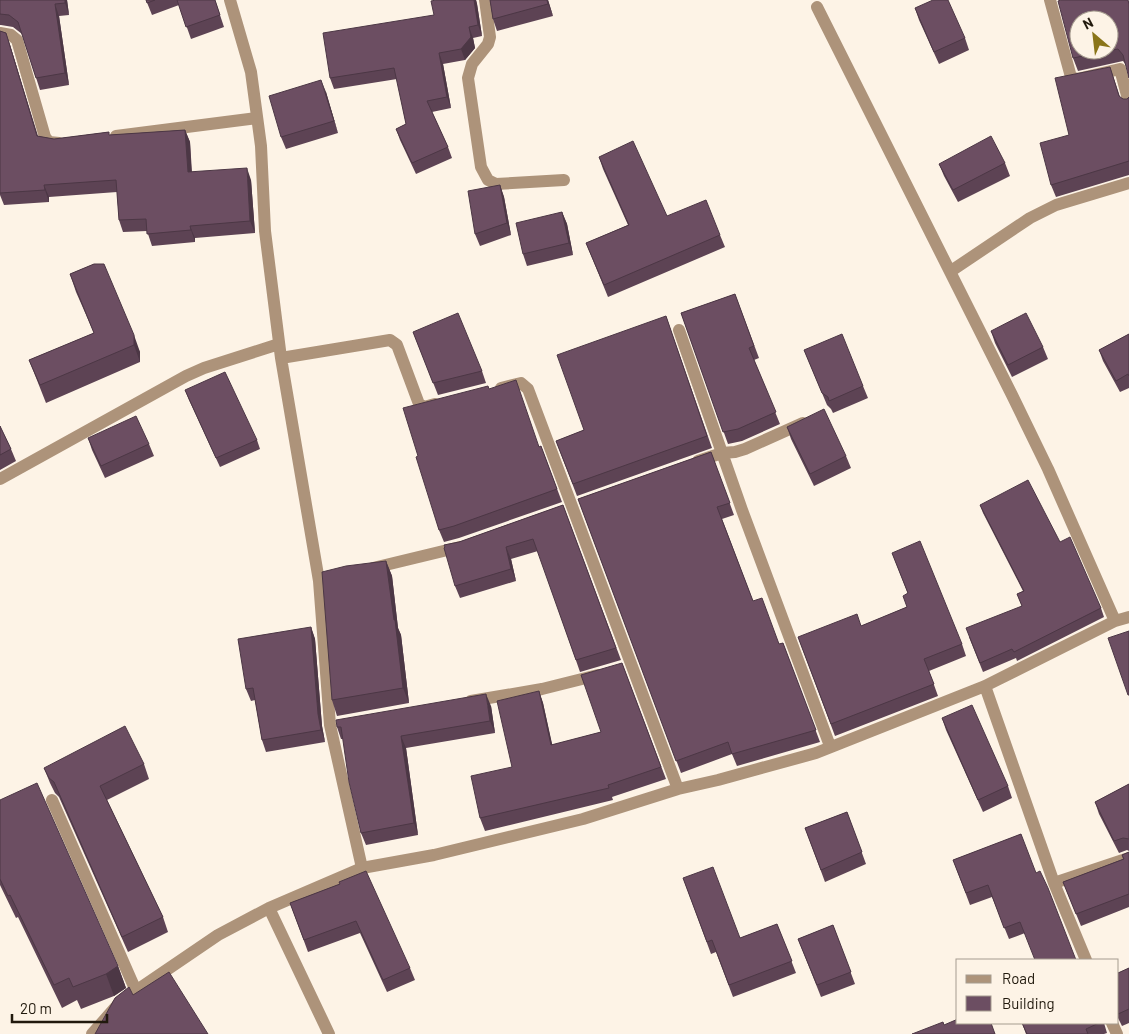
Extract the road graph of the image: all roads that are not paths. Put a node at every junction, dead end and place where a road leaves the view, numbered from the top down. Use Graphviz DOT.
graph roads {
  1 [pos="230,0"];
  2 [pos="485,0"];
  3 [pos="1050,0"];
  4 [pos="817,7"];
  5 [pos="0,33"];
  6 [pos="1129,104"];
  7 [pos="257,118"];
  8 [pos="105,137"];
  9 [pos="67,142"];
  10 [pos="564,180"];
  11 [pos="1129,183"];
  12 [pos="951,271"];
  13 [pos="680,330"];
  14 [pos="279,344"];
  15 [pos="281,358"];
  16 [pos="484,392"];
  17 [pos="448,400"];
  18 [pos="816,417"];
  19 [pos="722,453"];
  20 [pos="684,466"];
  21 [pos="0,479"];
  22 [pos="470,543"];
  23 [pos="365,570"];
  24 [pos="1129,617"];
  25 [pos="1115,621"];
  26 [pos="606,672"];
  27 [pos="985,686"];
  28 [pos="454,704"];
  29 [pos="830,746"];
  30 [pos="678,789"];
  31 [pos="52,800"];
  32 [pos="1129,858"];
  33 [pos="362,868"];
  34 [pos="1054,883"];
  35 [pos="269,908"];
  36 [pos="1086,959"];
  37 [pos="136,991"];
  38 [pos="92,1034"];
  39 [pos="329,1034"];
  1 -- 7 [label="street"];
  2 -- 10 [label="street"];
  3 -- 6 [label="street"];
  4 -- 12 [label="street"];
  5 -- 9 [label="street"];
  7 -- 8 [label="street"];
  7 -- 14 [label="street"];
  11 -- 12 [label="street"];
  12 -- 25 [label="street"];
  13 -- 19 [label="street"];
  14 -- 15 [label="street"];
  14 -- 21 [label="street"];
  15 -- 17 [label="street"];
  15 -- 33 [label="street"];
  16 -- 30 [label="street"];
  18 -- 19 [label="street"];
  19 -- 20 [label="street"];
  19 -- 29 [label="street"];
  22 -- 23 [label="street"];
  24 -- 25 [label="street"];
  25 -- 27 [label="street"];
  26 -- 28 [label="street"];
  27 -- 29 [label="street"];
  27 -- 34 [label="street"];
  29 -- 30 [label="street"];
  30 -- 33 [label="street"];
  31 -- 37 [label="street"];
  32 -- 34 [label="street"];
  33 -- 35 [label="street"];
  34 -- 36 [label="street"];
  35 -- 37 [label="street"];
  35 -- 39 [label="street"];
  37 -- 38 [label="street"];
}
